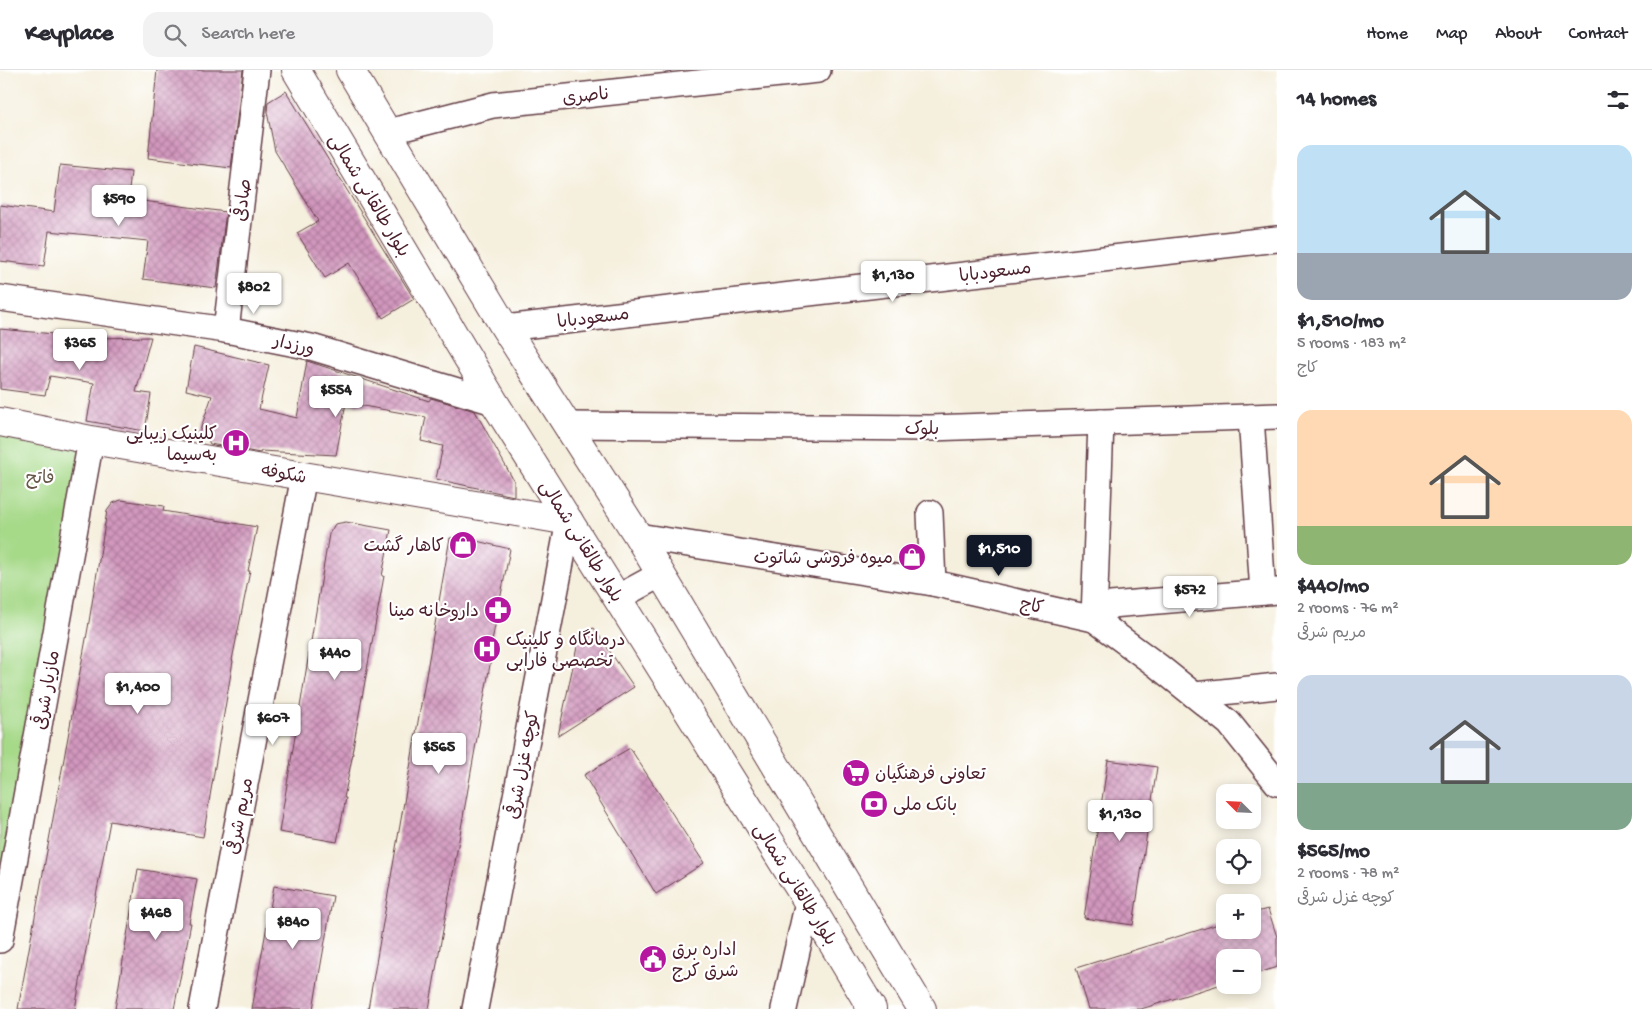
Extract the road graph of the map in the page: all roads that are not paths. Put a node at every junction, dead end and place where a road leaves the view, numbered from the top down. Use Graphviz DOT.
graph roads {
  1 [pos="257,70"];
  2 [pos="296,70"];
  3 [pos="350,70"];
  4 [pos="818,70"];
  5 [pos="388,132"];
  6 [pos="1277,239"];
  7 [pos="0,298"];
  8 [pos="505,328"];
  9 [pos="226,330"];
  10 [pos="494,402"];
  11 [pos="1277,416"];
  12 [pos="1251,417"];
  13 [pos="0,422"];
  14 [pos="1101,422"];
  15 [pos="567,425"];
  16 [pos="91,440"];
  17 [pos="304,476"];
  18 [pos="930,513"];
  19 [pos="570,521"];
  20 [pos="638,536"];
  21 [pos="661,574"];
  22 [pos="933,583"];
  23 [pos="1270,592"];
  24 [pos="617,598"];
  25 [pos="1094,619"];
  26 [pos="1277,686"];
  27 [pos="1195,695"];
  28 [pos="1277,782"];
  29 [pos="808,902"];
  30 [pos="0,940"];
  31 [pos="202,1009"];
  32 [pos="475,1009"];
  33 [pos="784,1009"];
  34 [pos="872,1009"];
  35 [pos="922,1009"];
  1 -- 9 [label="street, صادقی"];
  2 -- 10 [label="main road, بلوار طالقانی شمالی"];
  3 -- 5 [label="main road"];
  4 -- 5 [label="street, ناصری"];
  5 -- 8 [label="main road"];
  6 -- 8 [label="street, مسعودبابا"];
  7 -- 9 [label="street, ورزدار"];
  8 -- 15 [label="main road"];
  9 -- 10 [label="street, ورزدار"];
  10 -- 19 [label="main road, بلوار طالقانی شمالی"];
  11 -- 12 [label="street, بلوک"];
  12 -- 14 [label="street, بلوک"];
  12 -- 23 [label="street"];
  13 -- 16 [label="main road, شکوفه"];
  14 -- 15 [label="street, بلوک"];
  14 -- 25 [label="street"];
  15 -- 20 [label="main road"];
  16 -- 17 [label="main road, شکوفه"];
  16 -- 30 [label="street, مازیار شرقی"];
  17 -- 19 [label="main road, شکوفه"];
  17 -- 31 [label="street, مریم شرقی"];
  18 -- 22 [label="street"];
  19 -- 24 [label="main road, بلوار طالقانی شمالی"];
  19 -- 32 [label="street, کوچه غزل شرقی"];
  20 -- 21 [label="main road"];
  20 -- 22 [label="street, کاج"];
  21 -- 24 [label="street"];
  21 -- 35 [label="main road"];
  22 -- 25 [label="street, کاج"];
  23 -- 25 [label="street"];
  24 -- 29 [label="main road, بلوار طالقانی شمالی"];
  25 -- 27 [label="street, کاج"];
  26 -- 27 [label="street"];
  27 -- 28 [label="street, کاج"];
  29 -- 33 [label="street"];
  29 -- 34 [label="main road, بلوار طالقانی شمالی"];
}
